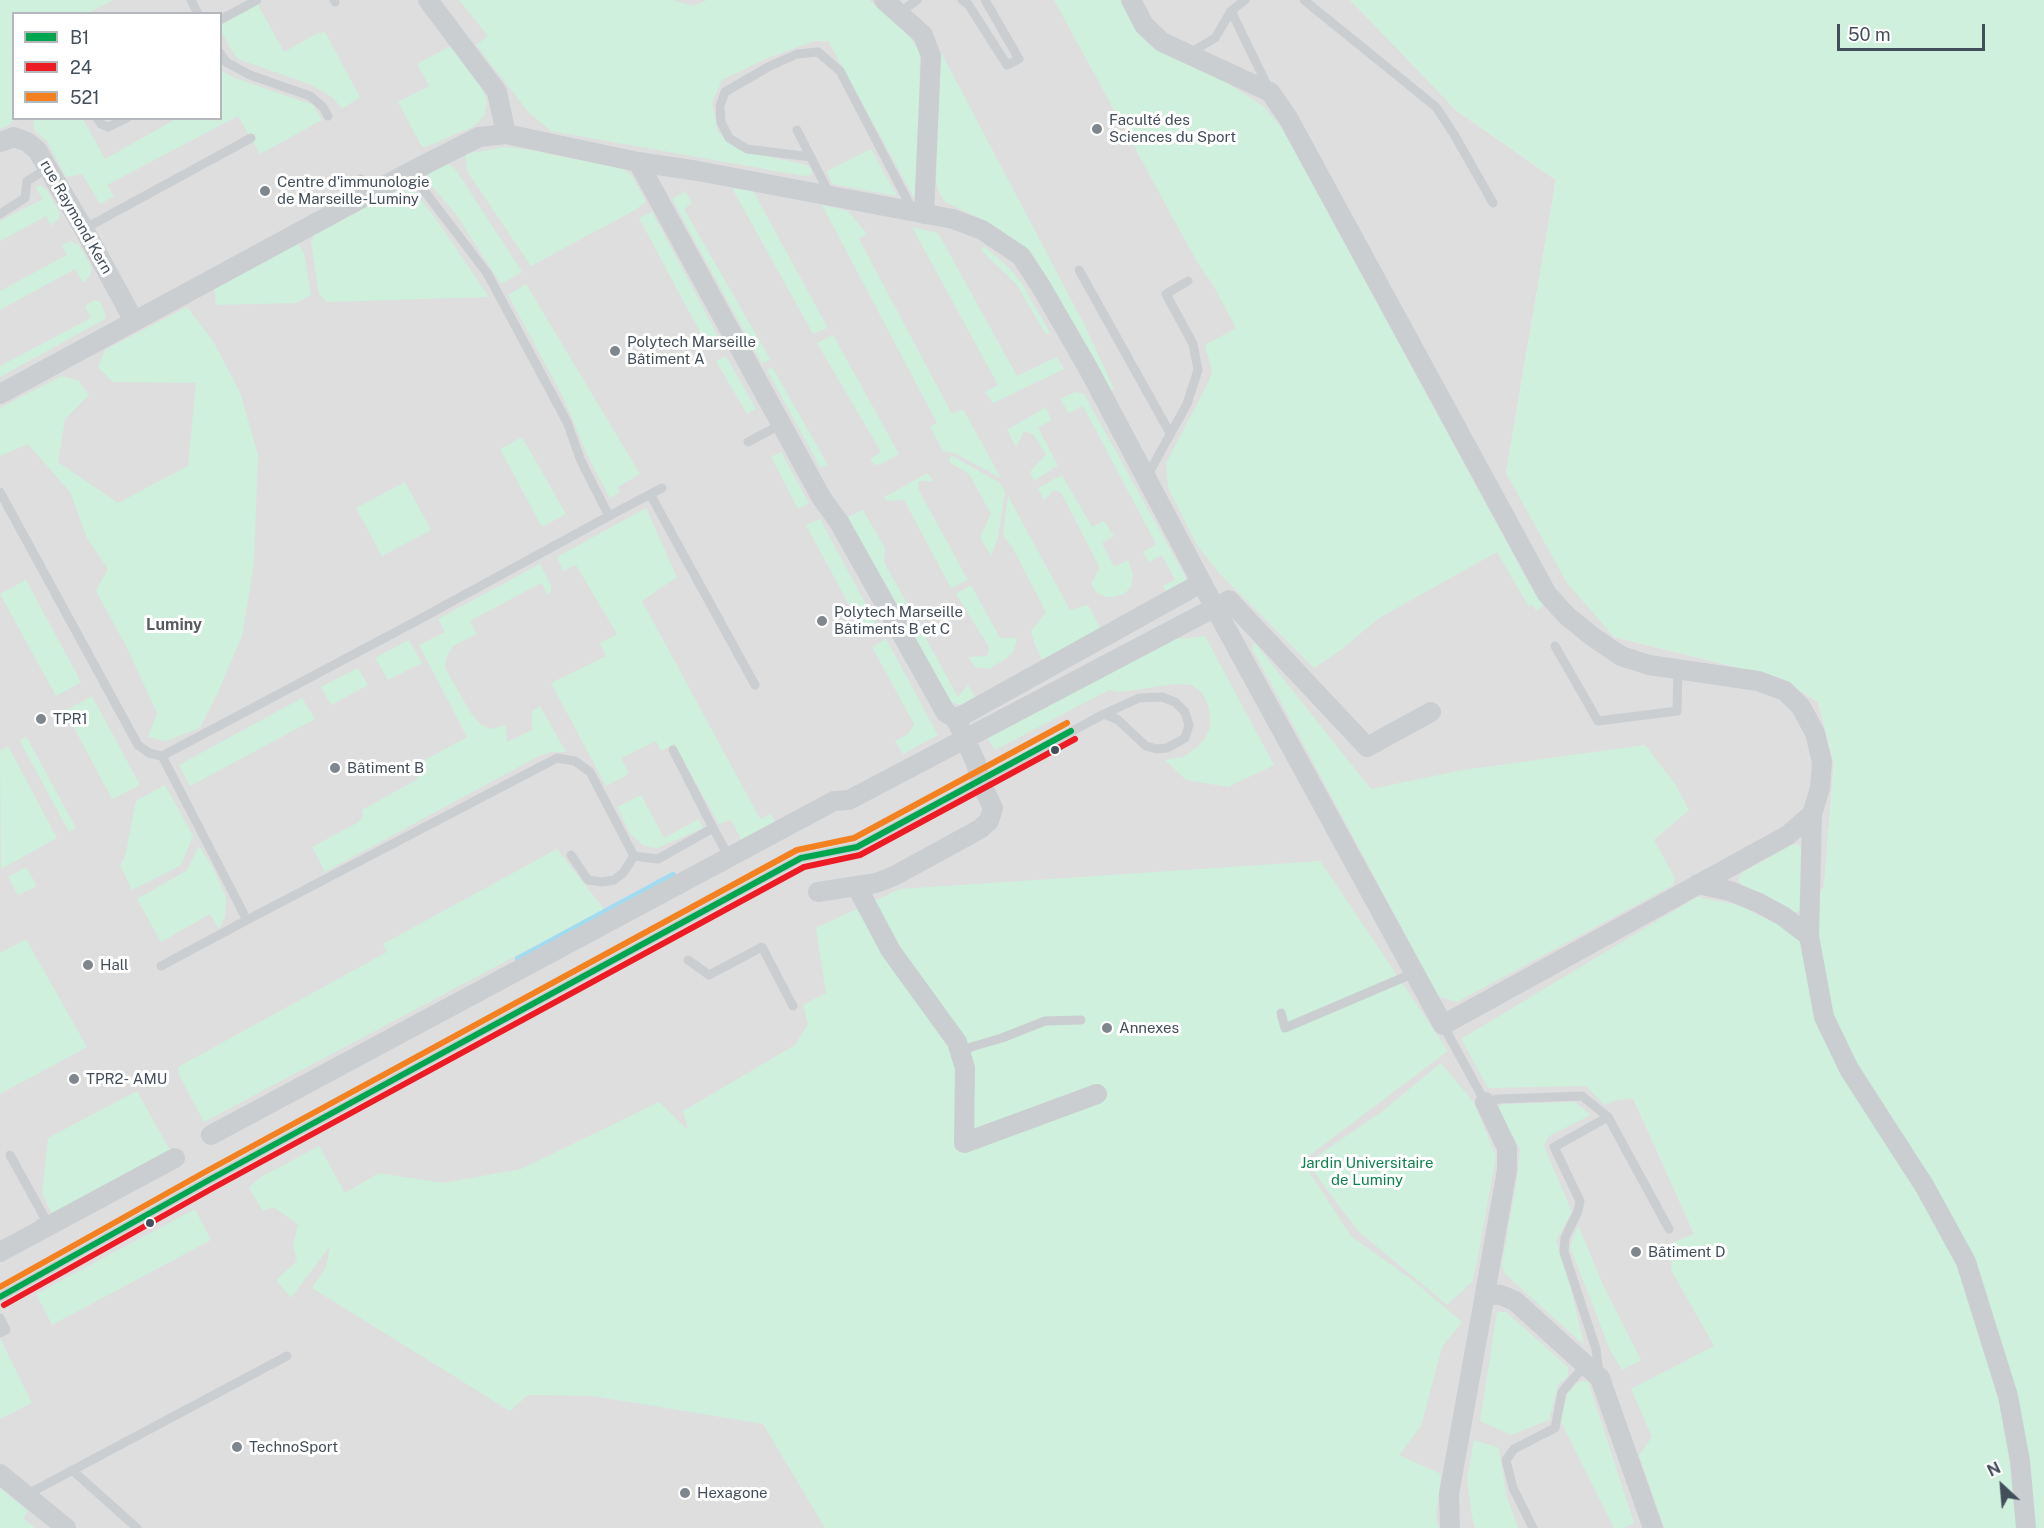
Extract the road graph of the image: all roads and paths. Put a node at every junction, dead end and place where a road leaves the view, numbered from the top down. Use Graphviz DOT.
graph roads {
  1 [pos="257,0"];
  2 [pos="428,0"];
  3 [pos="917,0"];
  4 [pos="962,0"];
  5 [pos="985,0"];
  6 [pos="1131,0"];
  7 [pos="1245,0"];
  8 [pos="1304,0"];
  9 [pos="891,7"];
  10 [pos="1231,11"];
  11 [pos="222,19"];
  12 [pos="1188,54"];
  13 [pos="222,56"];
  14 [pos="1270,92"];
  15 [pos="328,116"];
  16 [pos="98,120"];
  17 [pos="123,120"];
  18 [pos="797,130"];
  19 [pos="506,134"];
  20 [pos="251,138"];
  21 [pos="0,142"];
  22 [pos="811,158"];
  23 [pos="638,162"];
  24 [pos="49,167"];
  25 [pos="410,172"];
  26 [pos="830,195"];
  27 [pos="1493,203"];
  28 [pos="919,213"];
  29 [pos="0,214"];
  30 [pos="84,229"];
  31 [pos="1079,270"];
  32 [pos="1188,281"];
  33 [pos="134,321"];
  34 [pos="0,394"];
  35 [pos="780,425"];
  36 [pos="1170,433"];
  37 [pos="748,442"];
  38 [pos="1146,478"];
  39 [pos="662,488"];
  40 [pos="0,492"];
  41 [pos="650,494"];
  42 [pos="609,516"];
  43 [pos="1202,583"];
  44 [pos="1214,606"];
  45 [pos="1555,646"];
  46 [pos="1678,668"];
  47 [pos="754,684"];
  48 [pos="1431,712"];
  49 [pos="1104,714"];
  50 [pos="956,718"];
  51 [pos="965,740"];
  52 [pos="674,750"];
  53 [pos="162,756"];
  54 [pos="980,781"];
  55 [pos="1812,814"];
  56 [pos="713,828"];
  57 [pos="571,855"];
  58 [pos="634,856"];
  59 [pos="729,856"];
  60 [pos="1698,884"];
  61 [pos="857,887"];
  62 [pos="818,892"];
  63 [pos="247,920"];
  64 [pos="1809,936"];
  65 [pos="688,960"];
  66 [pos="161,966"];
  67 [pos="1414,973"];
  68 [pos="793,1006"];
  69 [pos="1281,1013"];
  70 [pos="1081,1020"];
  71 [pos="1443,1025"];
  72 [pos="961,1055"];
  73 [pos="1097,1094"];
  74 [pos="1485,1102"];
  75 [pos="1608,1117"];
  76 [pos="211,1135"];
  77 [pos="10,1155"];
  78 [pos="175,1158"];
  79 [pos="1669,1229"];
  80 [pos="0,1244"];
  81 [pos="0,1252"];
  82 [pos="1485,1294"];
  83 [pos="0,1297"];
  84 [pos="0,1318"];
  85 [pos="0,1333"];
  86 [pos="287,1356"];
  87 [pos="1592,1372"];
  88 [pos="72,1470"];
  89 [pos="0,1474"];
  90 [pos="26,1495"];
  91 [pos="66,1528"];
  92 [pos="137,1528"];
  93 [pos="1450,1528"];
  94 [pos="1533,1528"];
  95 [pos="1653,1528"];
  96 [pos="2026,1528"];
  1 -- 11 [label="lane"];
  2 -- 19 [label="street"];
  3 -- 9 [label="lane"];
  4 -- 5 [label="lane"];
  6 -- 12 [label="street"];
  7 -- 10 [label="lane"];
  8 -- 27 [label="lane"];
  9 -- 28 [label="street"];
  10 -- 12 [label="lane"];
  10 -- 14 [label="lane"];
  12 -- 14 [label="street"];
  13 -- 15 [label="lane"];
  14 -- 46 [label="street"];
  16 -- 17 [label="lane"];
  18 -- 22 [label="lane"];
  19 -- 23 [label="street"];
  19 -- 25 [label="street"];
  20 -- 30 [label="lane"];
  21 -- 24 [label="street, rue Raymond Kern"];
  22 -- 26 [label="lane"];
  22 -- 28 [label="lane"];
  23 -- 26 [label="street"];
  23 -- 35 [label="street"];
  24 -- 29 [label="lane"];
  24 -- 30 [label="street, rue Raymond Kern"];
  25 -- 33 [label="street"];
  25 -- 42 [label="lane"];
  26 -- 28 [label="street"];
  28 -- 38 [label="street"];
  30 -- 33 [label="street, rue Raymond Kern"];
  31 -- 36 [label="lane"];
  32 -- 36 [label="lane"];
  33 -- 34 [label="street"];
  35 -- 37 [label="lane"];
  35 -- 50 [label="street"];
  36 -- 38 [label="lane"];
  38 -- 43 [label="street"];
  39 -- 41 [label="lane"];
  40 -- 53 [label="lane"];
  41 -- 42 [label="lane"];
  41 -- 47 [label="lane"];
  42 -- 53 [label="lane"];
  43 -- 44 [label="street"];
  43 -- 50 [label="street"];
  44 -- 48 [label="street"];
  44 -- 51 [label="street"];
  44 -- 67 [label="street"];
  45 -- 46 [label="lane"];
  46 -- 55 [label="street"];
  49 -- 49 [label="lane"];
  49 -- 54 [label="lane"];
  50 -- 51 [label="street"];
  51 -- 54 [label="street"];
  51 -- 59 [label="street"];
  52 -- 56 [label="lane"];
  53 -- 63 [label="lane"];
  54 -- 61 [label="street"];
  54 -- 83 [label="lane"];
  55 -- 60 [label="street"];
  55 -- 64 [label="street"];
  56 -- 58 [label="lane"];
  56 -- 59 [label="lane"];
  57 -- 58 [label="lane"];
  58 -- 63 [label="lane"];
  59 -- 76 [label="street"];
  60 -- 64 [label="street"];
  60 -- 71 [label="street"];
  61 -- 62 [label="street"];
  61 -- 72 [label="street"];
  63 -- 66 [label="lane"];
  64 -- 96 [label="street"];
  65 -- 68 [label="lane"];
  67 -- 69 [label="lane"];
  67 -- 71 [label="street"];
  70 -- 72 [label="lane"];
  71 -- 74 [label="lane"];
  72 -- 73 [label="street"];
  74 -- 75 [label="lane"];
  74 -- 82 [label="street"];
  75 -- 79 [label="lane"];
  75 -- 87 [label="lane"];
  77 -- 80 [label="lane"];
  78 -- 81 [label="street"];
  82 -- 87 [label="street"];
  82 -- 93 [label="street"];
  84 -- 85 [label="lane"];
  86 -- 88 [label="lane"];
  87 -- 94 [label="lane"];
  87 -- 95 [label="street"];
  88 -- 90 [label="lane"];
  88 -- 92 [label="lane"];
  89 -- 90 [label="street"];
  90 -- 91 [label="street"];
}
